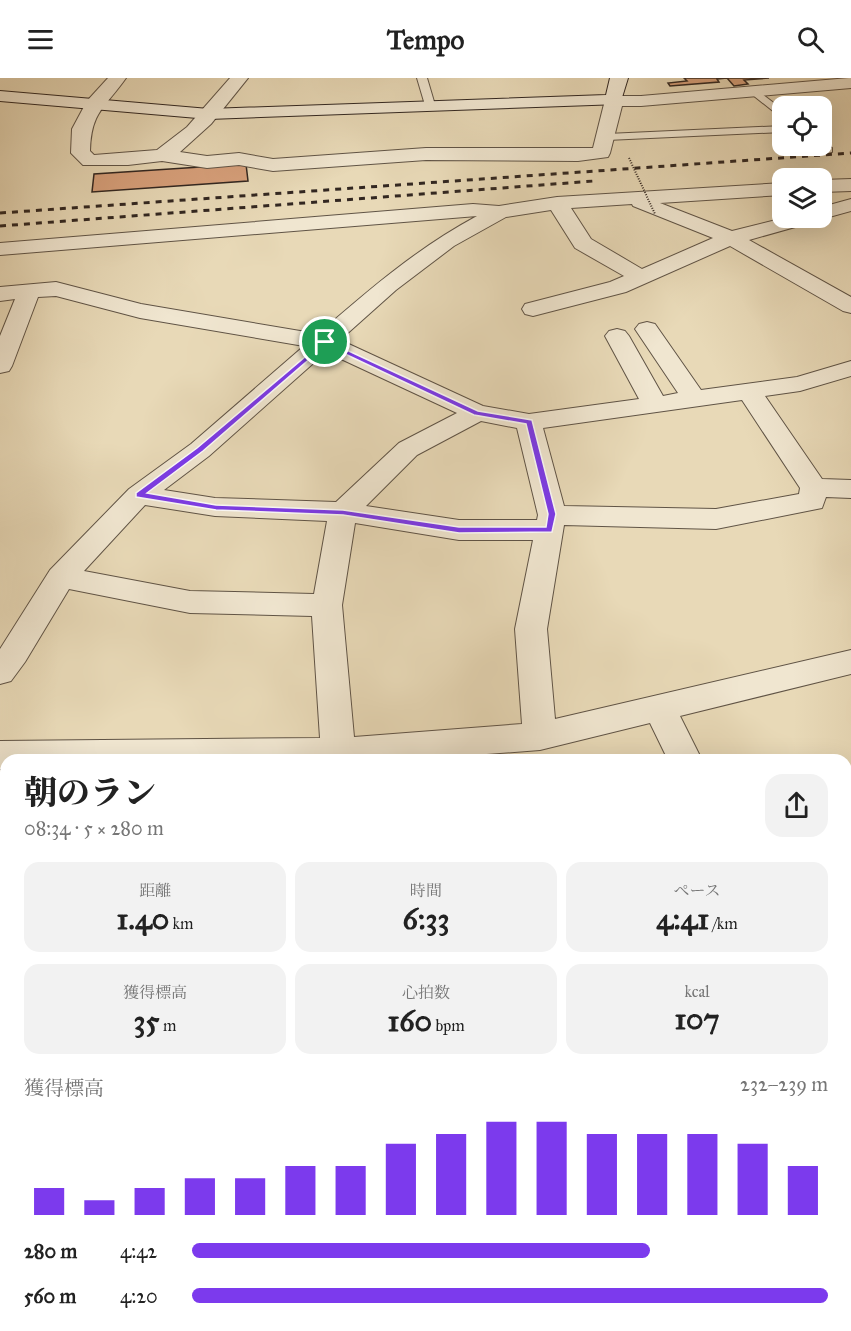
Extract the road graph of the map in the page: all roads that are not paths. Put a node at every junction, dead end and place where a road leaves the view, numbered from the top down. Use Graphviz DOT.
graph roads {
  1 [pos="117,78"];
  2 [pos="238,78"];
  3 [pos="422,78"];
  4 [pos="619,78"];
  5 [pos="851,83"];
  6 [pos="753,90"];
  7 [pos="0,96"];
  8 [pos="614,100"];
  9 [pos="93,105"];
  10 [pos="430,105"];
  11 [pos="772,106"];
  12 [pos="209,114"];
  13 [pos="772,130"];
  14 [pos="607,137"];
  15 [pos="162,155"];
  16 [pos="851,185"];
  17 [pos="832,186"];
  18 [pos="772,190"];
  19 [pos="630,198"];
  20 [pos="557,203"];
  21 [pos="851,205"];
  22 [pos="832,210"];
  23 [pos="500,212"];
  24 [pos="772,227"];
  25 [pos="732,238"];
  26 [pos="56,245"];
  27 [pos="0,249"];
  28 [pos="640,277"];
  29 [pos="56,290"];
  30 [pos="29,291"];
  31 [pos="0,294"];
  32 [pos="851,306"];
  33 [pos="533,309"];
  34 [pos="647,329"];
  35 [pos="617,336"];
  36 [pos="325,342"];
  37 [pos="0,366"];
  38 [pos="851,368"];
  39 [pos="749,391"];
  40 [pos="694,399"];
  41 [pos="655,404"];
  42 [pos="477,413"];
  43 [pos="529,422"];
  44 [pos="814,488"];
  45 [pos="851,489"];
  46 [pos="139,495"];
  47 [pos="343,512"];
  48 [pos="551,522"];
  49 [pos="62,577"];
  50 [pos="327,604"];
  51 [pos="851,662"];
  52 [pos="0,672"];
  53 [pos="659,708"];
  54 [pos="540,736"];
  55 [pos="338,754"];
  56 [pos="367,754"];
  57 [pos="682,754"];
  1 -- 9 [label="street"];
  2 -- 12 [label="street"];
  3 -- 10 [label="lane"];
  4 -- 8 [label="street"];
  5 -- 6 [label="street"];
  6 -- 8 [label="street"];
  6 -- 11 [label="lane"];
  7 -- 9 [label="street"];
  8 -- 10 [label="street"];
  8 -- 14 [label="street"];
  9 -- 12 [label="street"];
  9 -- 15 [label="street"];
  10 -- 12 [label="street"];
  12 -- 15 [label="street"];
  13 -- 14 [label="lane"];
  14 -- 15 [label="street"];
  16 -- 17 [label="street"];
  18 -- 19 [label="street"];
  19 -- 20 [label="street"];
  19 -- 25 [label="street"];
  20 -- 23 [label="street"];
  20 -- 28 [label="street"];
  21 -- 22 [label="street"];
  23 -- 26 [label="street"];
  23 -- 36 [label="street"];
  24 -- 25 [label="street"];
  25 -- 28 [label="street"];
  25 -- 32 [label="street"];
  26 -- 27 [label="street"];
  26 -- 29 [label="street"];
  28 -- 33 [label="street"];
  29 -- 30 [label="street"];
  29 -- 36 [label="street"];
  30 -- 31 [label="street"];
  30 -- 37 [label="street"];
  34 -- 40 [label="street"];
  35 -- 41 [label="street"];
  36 -- 42 [label="street"];
  36 -- 46 [label="street"];
  38 -- 39 [label="street"];
  39 -- 40 [label="street"];
  39 -- 44 [label="street"];
  40 -- 41 [label="street"];
  41 -- 43 [label="street"];
  42 -- 43 [label="street"];
  42 -- 47 [label="street"];
  43 -- 48 [label="street"];
  44 -- 45 [label="street"];
  44 -- 48 [label="street"];
  46 -- 47 [label="street"];
  46 -- 49 [label="street"];
  47 -- 48 [label="street"];
  47 -- 50 [label="street"];
  48 -- 54 [label="street"];
  49 -- 50 [label="street"];
  49 -- 52 [label="street"];
  50 -- 55 [label="street"];
  51 -- 53 [label="street"];
  53 -- 54 [label="street"];
  53 -- 57 [label="street"];
  54 -- 56 [label="street"];
}
